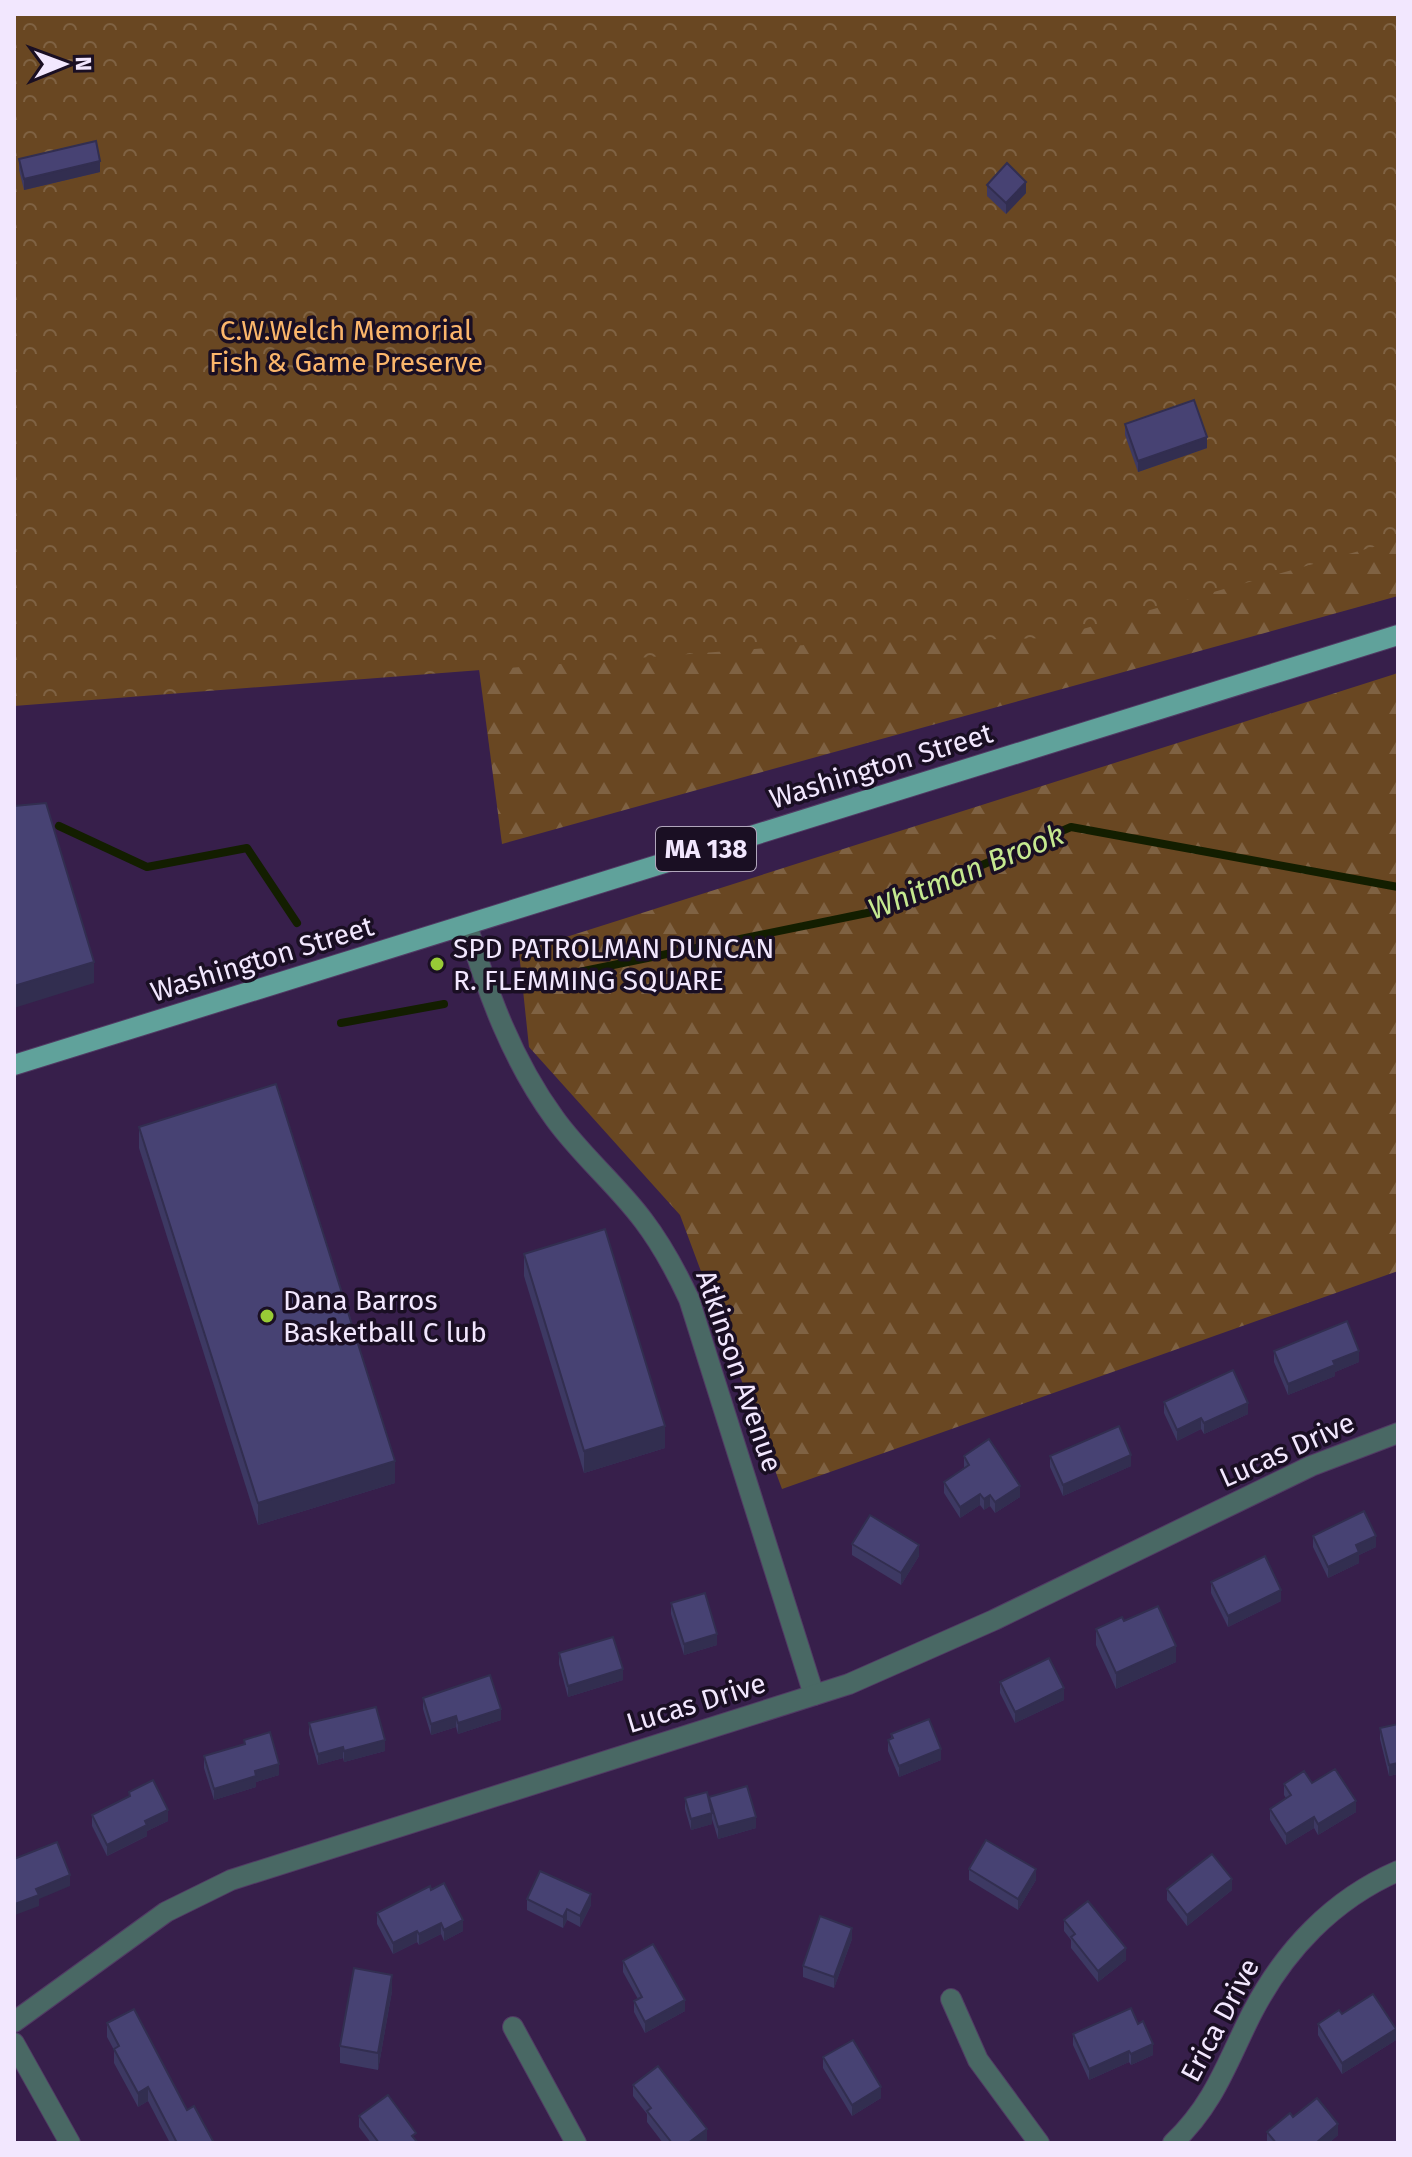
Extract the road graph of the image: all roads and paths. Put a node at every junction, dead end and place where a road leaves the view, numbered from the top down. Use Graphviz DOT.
graph roads {
  1 [pos="1398,635"];
  2 [pos="467,925"];
  3 [pos="14,1065"];
  4 [pos="1398,1433"];
  5 [pos="814,1695"];
  6 [pos="1398,1871"];
  7 [pos="951,1999"];
  8 [pos="14,2022"];
  9 [pos="513,2027"];
  10 [pos="14,2043"];
  11 [pos="70,2143"];
  12 [pos="576,2143"];
  13 [pos="1039,2143"];
  14 [pos="1173,2143"];
  1 -- 2 [label="main road, Washington Street / MA 138"];
  2 -- 3 [label="main road, Washington Street / MA 138"];
  2 -- 5 [label="street, Atkinson Avenue"];
  4 -- 5 [label="street, Lucas Drive"];
  5 -- 8 [label="street, Lucas Drive"];
  6 -- 14 [label="street, Erica Drive"];
  7 -- 13 [label="street"];
  9 -- 12 [label="street"];
  10 -- 11 [label="street"];
}
